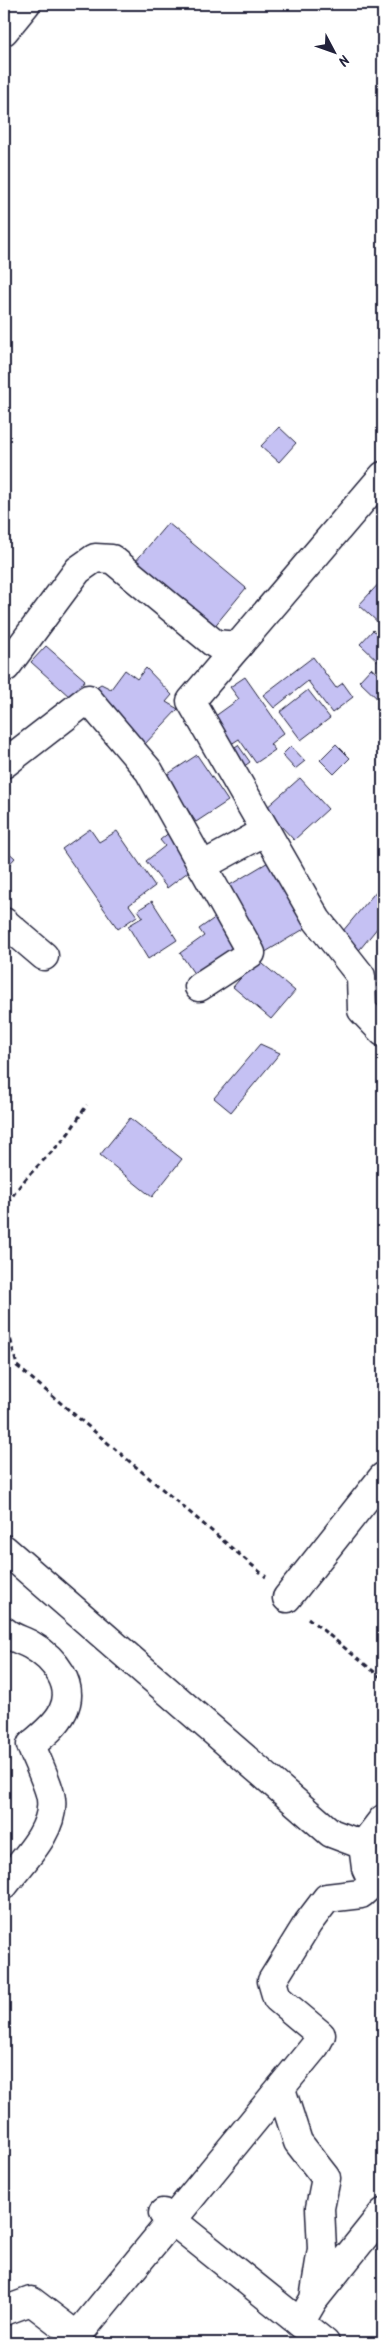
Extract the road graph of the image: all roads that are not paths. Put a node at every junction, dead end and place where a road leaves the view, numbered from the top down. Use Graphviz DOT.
graph roads {
  1 [pos="26,4"];
  2 [pos="4,31"];
  3 [pos="383,476"];
  4 [pos="238,646"];
  5 [pos="6,667"];
  6 [pos="4,764"];
  7 [pos="266,831"];
  8 [pos="202,866"];
  9 [pos="4,922"];
  10 [pos="44,956"];
  11 [pos="383,984"];
  12 [pos="199,986"];
  13 [pos="362,1010"];
  14 [pos="383,1032"];
  15 [pos="383,1477"];
  16 [pos="4,1549"];
  17 [pos="287,1598"];
  18 [pos="4,1631"];
  19 [pos="383,1819"];
  20 [pos="363,1845"];
  21 [pos="4,1884"];
  22 [pos="281,2089"];
  23 [pos="383,2213"];
  24 [pos="168,2217"];
  25 [pos="314,2299"];
  26 [pos="4,2311"];
  27 [pos="300,2323"];
  28 [pos="82,2340"];
  29 [pos="325,2343"];
  1 -- 2 [label="street"];
  3 -- 4 [label="street"];
  4 -- 5 [label="street"];
  4 -- 7 [label="street"];
  6 -- 8 [label="street"];
  7 -- 8 [label="street"];
  7 -- 13 [label="street"];
  8 -- 12 [label="street"];
  9 -- 10 [label="street"];
  11 -- 13 [label="street"];
  13 -- 14 [label="street"];
  15 -- 17 [label="street"];
  16 -- 20 [label="street"];
  18 -- 21 [label="street"];
  19 -- 20 [label="street"];
  20 -- 22 [label="street"];
  22 -- 24 [label="street"];
  22 -- 25 [label="street"];
  23 -- 25 [label="street"];
  24 -- 27 [label="street"];
  24 -- 28 [label="street"];
  25 -- 27 [label="street"];
  26 -- 28 [label="street"];
  27 -- 29 [label="street"];
}
